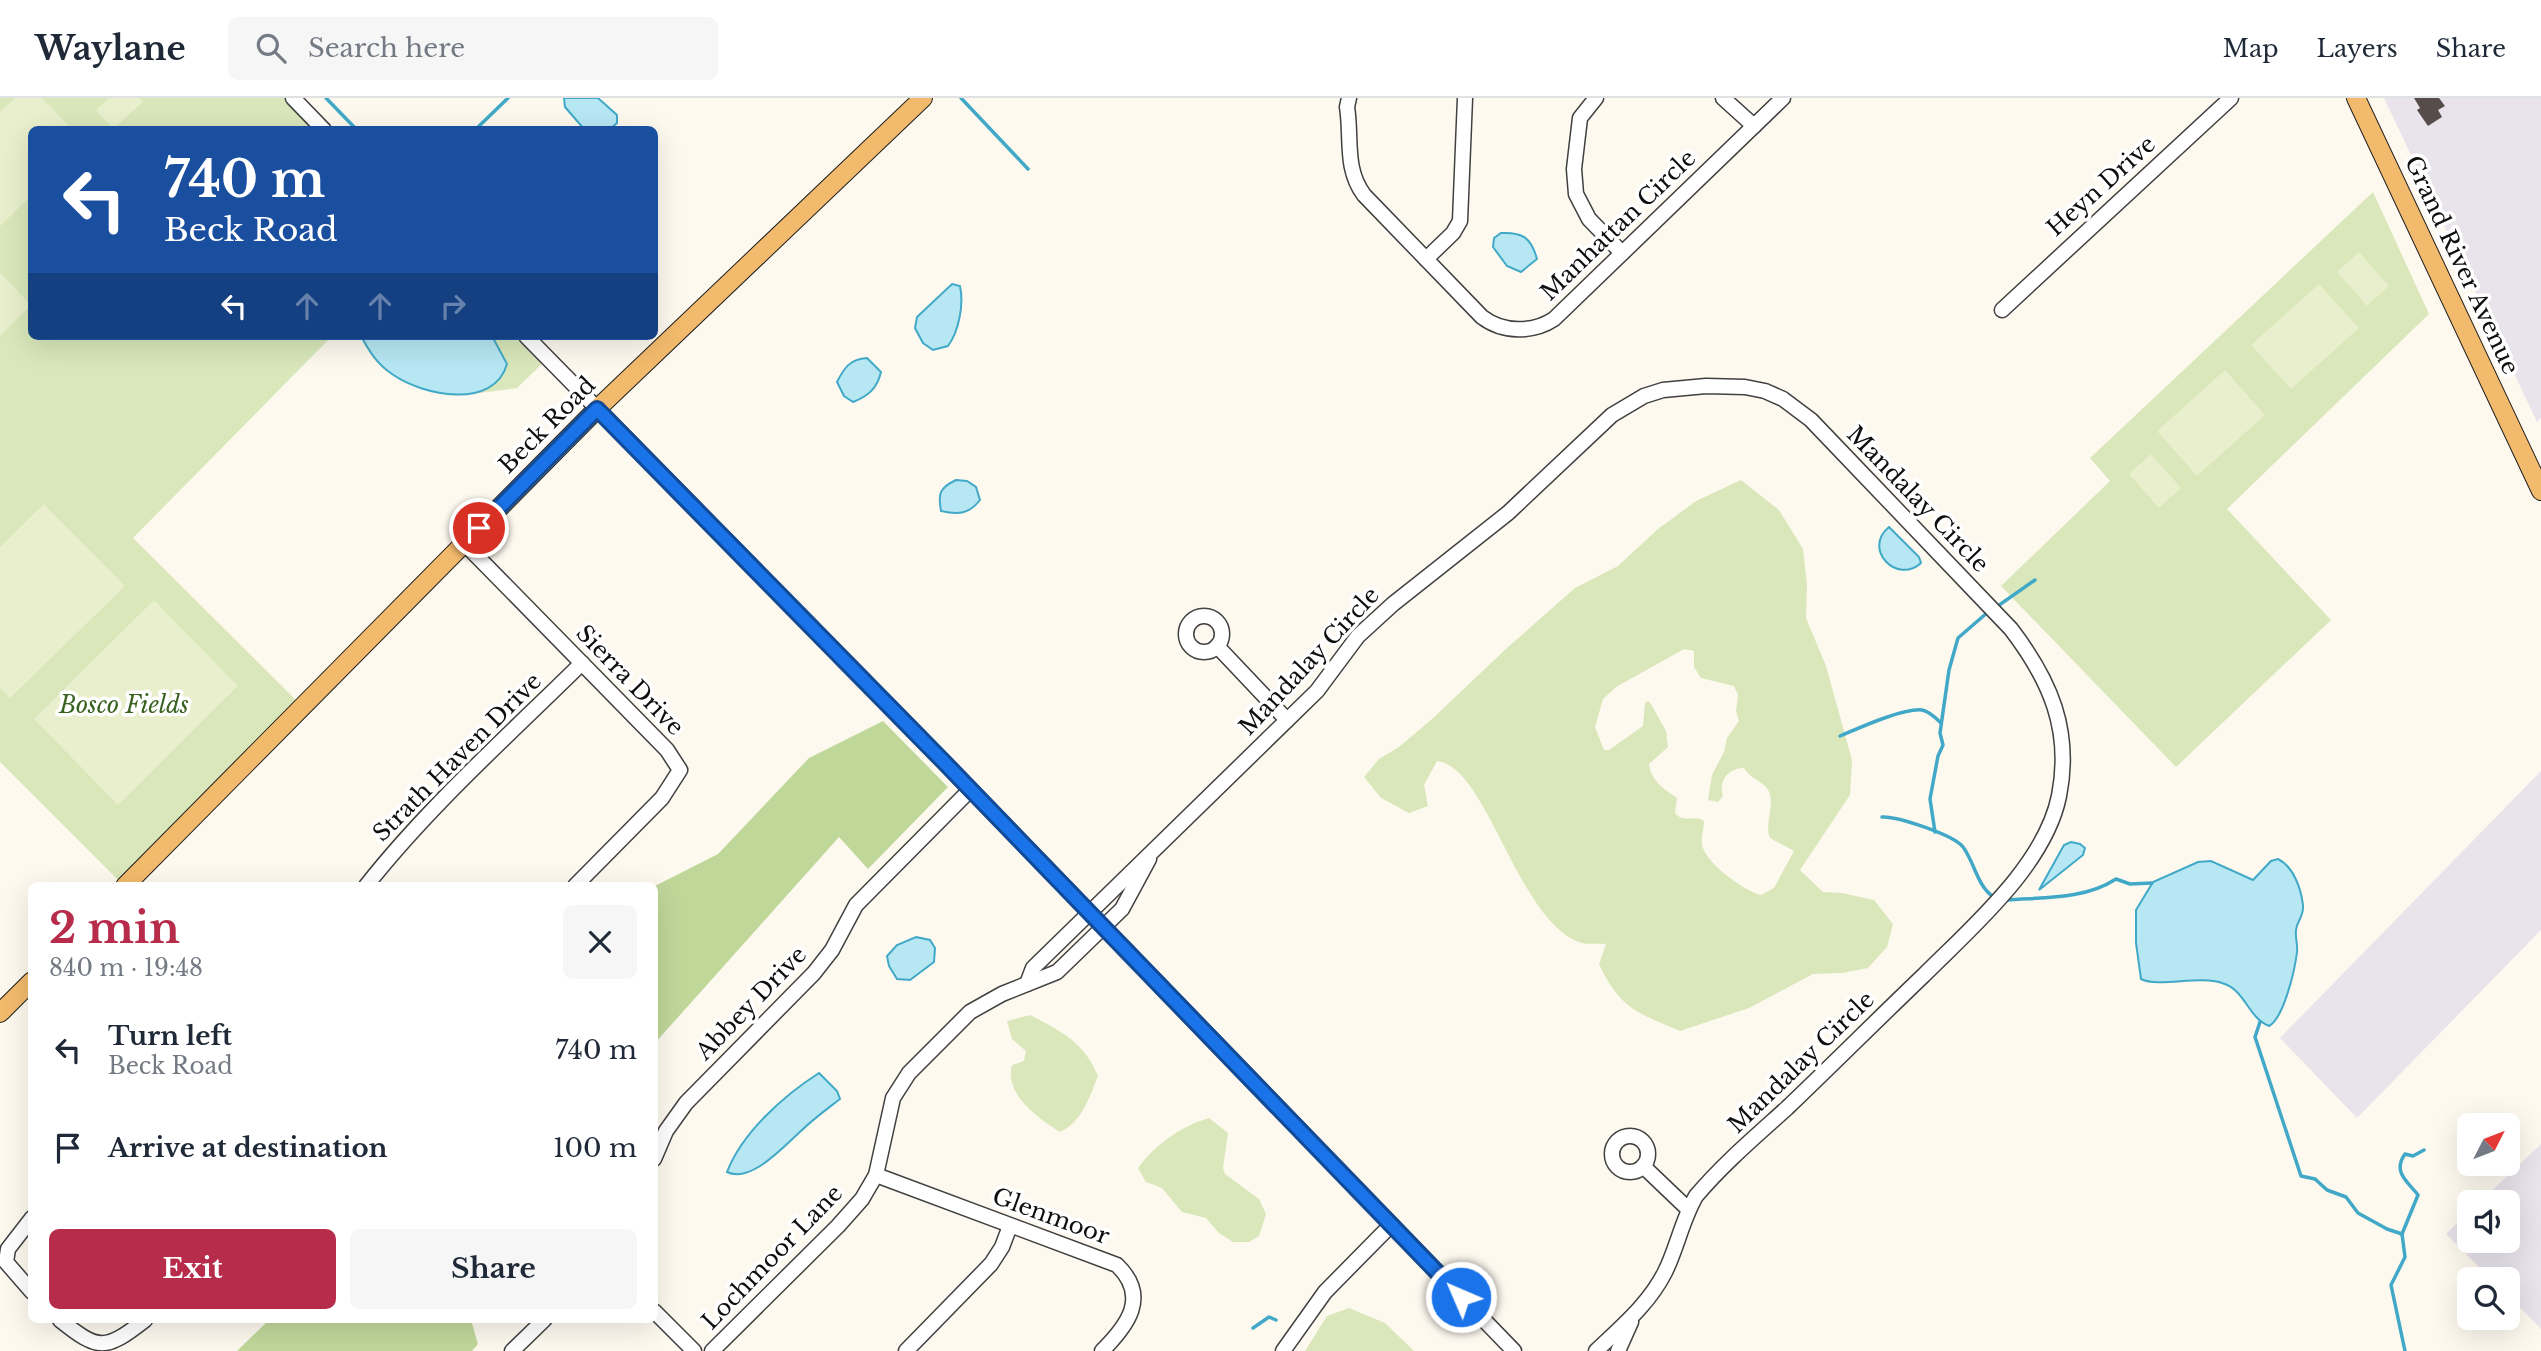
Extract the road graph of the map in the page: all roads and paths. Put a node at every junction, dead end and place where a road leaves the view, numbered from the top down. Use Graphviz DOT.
graph roads {
  1 [pos="293,98"];
  2 [pos="923,98"];
  3 [pos="1349,98"];
  4 [pos="1465,98"];
  5 [pos="1596,98"];
  6 [pos="1723,98"];
  7 [pos="1783,98"];
  8 [pos="2231,98"];
  9 [pos="2356,98"];
  10 [pos="320,126"];
  11 [pos="1754,127"];
  12 [pos="1622,253"];
  13 [pos="1426,259"];
  14 [pos="2002,310"];
  15 [pos="530,340"];
  16 [pos="597,409"];
  17 [pos="2541,491"];
  18 [pos="464,543"];
  19 [pos="1217,646"];
  20 [pos="582,663"];
  21 [pos="1287,720"];
  22 [pos="970,790"];
  23 [pos="1154,849"];
  24 [pos="129,882"];
  25 [pos="369,882"];
  26 [pos="579,882"];
  27 [pos="1089,914"];
  28 [pos="1102,928"];
  29 [pos="1027,984"];
  30 [pos="28,985"];
  31 [pos="0,1013"];
  32 [pos="658,1150"];
  33 [pos="1643,1166"];
  34 [pos="876,1175"];
  35 [pos="1688,1209"];
  36 [pos="28,1223"];
  37 [pos="1391,1225"];
  38 [pos="1010,1226"];
  39 [pos="28,1288"];
  40 [pos="1635,1314"];
  41 [pos="658,1315"];
  42 [pos="63,1323"];
  43 [pos="142,1323"];
  44 [pos="541,1323"];
  45 [pos="107,1351"];
  46 [pos="512,1351"];
  47 [pos="694,1351"];
  48 [pos="712,1351"];
  49 [pos="906,1351"];
  50 [pos="1102,1351"];
  51 [pos="1283,1351"];
  52 [pos="1514,1351"];
  53 [pos="1596,1351"];
  54 [pos="1618,1351"];
  1 -- 10 [label="street"];
  2 -- 16 [label="main road, Beck Road"];
  3 -- 13 [label="street, Manhattan Circle"];
  4 -- 13 [label="street"];
  5 -- 12 [label="street"];
  6 -- 11 [label="street"];
  7 -- 11 [label="street, Manhattan Circle"];
  8 -- 14 [label="street, Heyn Drive"];
  9 -- 17 [label="main road, Grand River Avenue"];
  11 -- 12 [label="street, Manhattan Circle"];
  12 -- 13 [label="street, Manhattan Circle"];
  15 -- 16 [label="street"];
  16 -- 18 [label="main road, Beck Road"];
  16 -- 22 [label="street"];
  18 -- 20 [label="street, Sierra Drive"];
  18 -- 24 [label="main road, Beck Road"];
  19 -- 21 [label="street"];
  20 -- 25 [label="street, Strath Haven Drive"];
  20 -- 26 [label="street, Sierra Drive"];
  21 -- 23 [label="street, Mandalay Circle"];
  21 -- 35 [label="street, Mandalay Circle"];
  22 -- 27 [label="street"];
  22 -- 32 [label="street, Abbey Drive"];
  23 -- 27 [label="street, Mandalay Circle"];
  23 -- 28 [label="street, Lochmoor Lane"];
  27 -- 28 [label="street"];
  27 -- 29 [label="street, Mandalay Circle"];
  28 -- 29 [label="street, Lochmoor Lane"];
  28 -- 37 [label="street"];
  29 -- 34 [label="street, Lochmoor Lane"];
  30 -- 31 [label="main road"];
  33 -- 35 [label="street"];
  34 -- 38 [label="street, Glenmoor"];
  34 -- 48 [label="street, Lochmoor Lane"];
  35 -- 40 [label="street, Mandalay Circle"];
  36 -- 39 [label="street"];
  37 -- 51 [label="street"];
  37 -- 52 [label="street"];
  38 -- 49 [label="street"];
  38 -- 50 [label="street, Glenmoor"];
  40 -- 53 [label="street, Mandalay Circle"];
  40 -- 54 [label="street"];
  41 -- 47 [label="street"];
  42 -- 45 [label="street"];
  43 -- 45 [label="street"];
  44 -- 46 [label="street"];
}
